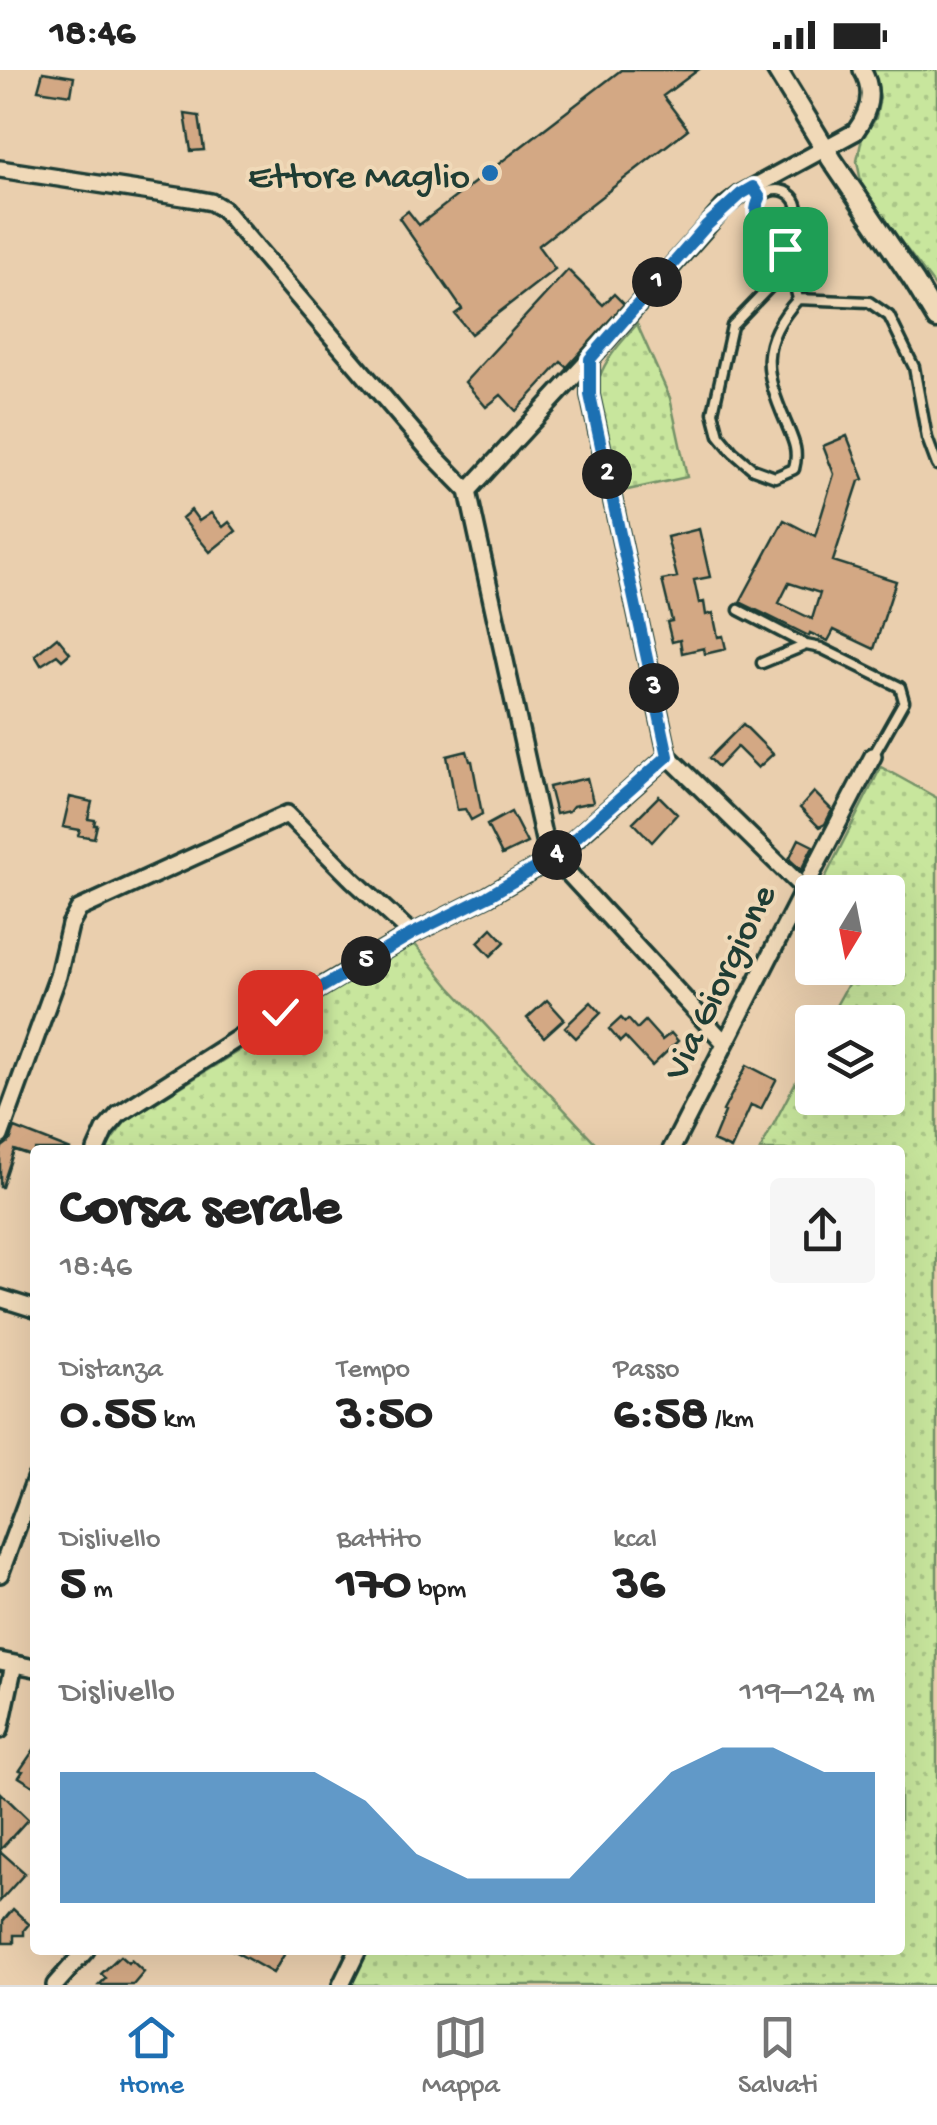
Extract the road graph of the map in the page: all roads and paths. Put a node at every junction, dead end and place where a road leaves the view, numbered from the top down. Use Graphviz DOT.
graph roads {
  1 [pos="777,70"];
  2 [pos="862,70"];
  3 [pos="825,148"];
  4 [pos="0,169"];
  5 [pos="777,175"];
  6 [pos="785,192"];
  7 [pos="757,193"];
  8 [pos="782,232"];
  9 [pos="789,267"];
  10 [pos="914,281"];
  11 [pos="798,299"];
  12 [pos="937,303"];
  13 [pos="937,319"];
  14 [pos="590,359"];
  15 [pos="937,466"];
  16 [pos="468,491"];
  17 [pos="739,610"];
  18 [pos="806,645"];
  19 [pos="762,663"];
  20 [pos="668,756"];
  21 [pos="874,756"];
  22 [pos="554,857"];
  23 [pos="811,875"];
  24 [pos="795,880"];
  25 [pos="795,907"];
  26 [pos="412,934"];
  27 [pos="725,1043"];
  28 [pos="0,1136"];
  29 [pos="98,1145"];
  30 [pos="674,1145"];
  31 [pos="0,1298"];
  32 [pos="30,1307"];
  33 [pos="30,1493"];
  34 [pos="0,1574"];
  35 [pos="7,1662"];
  36 [pos="0,1730"];
  37 [pos="82,1955"];
  38 [pos="356,1955"];
  39 [pos="55,1985"];
  40 [pos="341,1985"];
  1 -- 3 [label="street"];
  2 -- 3 [label="street"];
  3 -- 5 [label="street"];
  3 -- 10 [label="street"];
  4 -- 16 [label="street"];
  5 -- 6 [label="lane"];
  5 -- 7 [label="street"];
  6 -- 7 [label="lane"];
  6 -- 8 [label="lane"];
  7 -- 8 [label="lane"];
  7 -- 14 [label="street"];
  8 -- 9 [label="lane"];
  9 -- 11 [label="lane"];
  9 -- 11 [label="lane"];
  10 -- 12 [label="street"];
  10 -- 13 [label="street"];
  11 -- 15 [label="lane"];
  14 -- 16 [label="street"];
  14 -- 20 [label="street"];
  16 -- 22 [label="street"];
  17 -- 18 [label="lane"];
  18 -- 19 [label="lane"];
  18 -- 21 [label="lane"];
  20 -- 22 [label="street"];
  20 -- 24 [label="street, Via Giorgione"];
  21 -- 23 [label="street"];
  22 -- 26 [label="street"];
  22 -- 27 [label="street"];
  25 -- 27 [label="street, Via Giorgione"];
  26 -- 28 [label="street"];
  26 -- 29 [label="street"];
  27 -- 30 [label="street, Via Giorgione"];
  31 -- 32 [label="street"];
  33 -- 34 [label="street"];
  35 -- 36 [label="street"];
  37 -- 39 [label="street"];
  38 -- 40 [label="street"];
}
